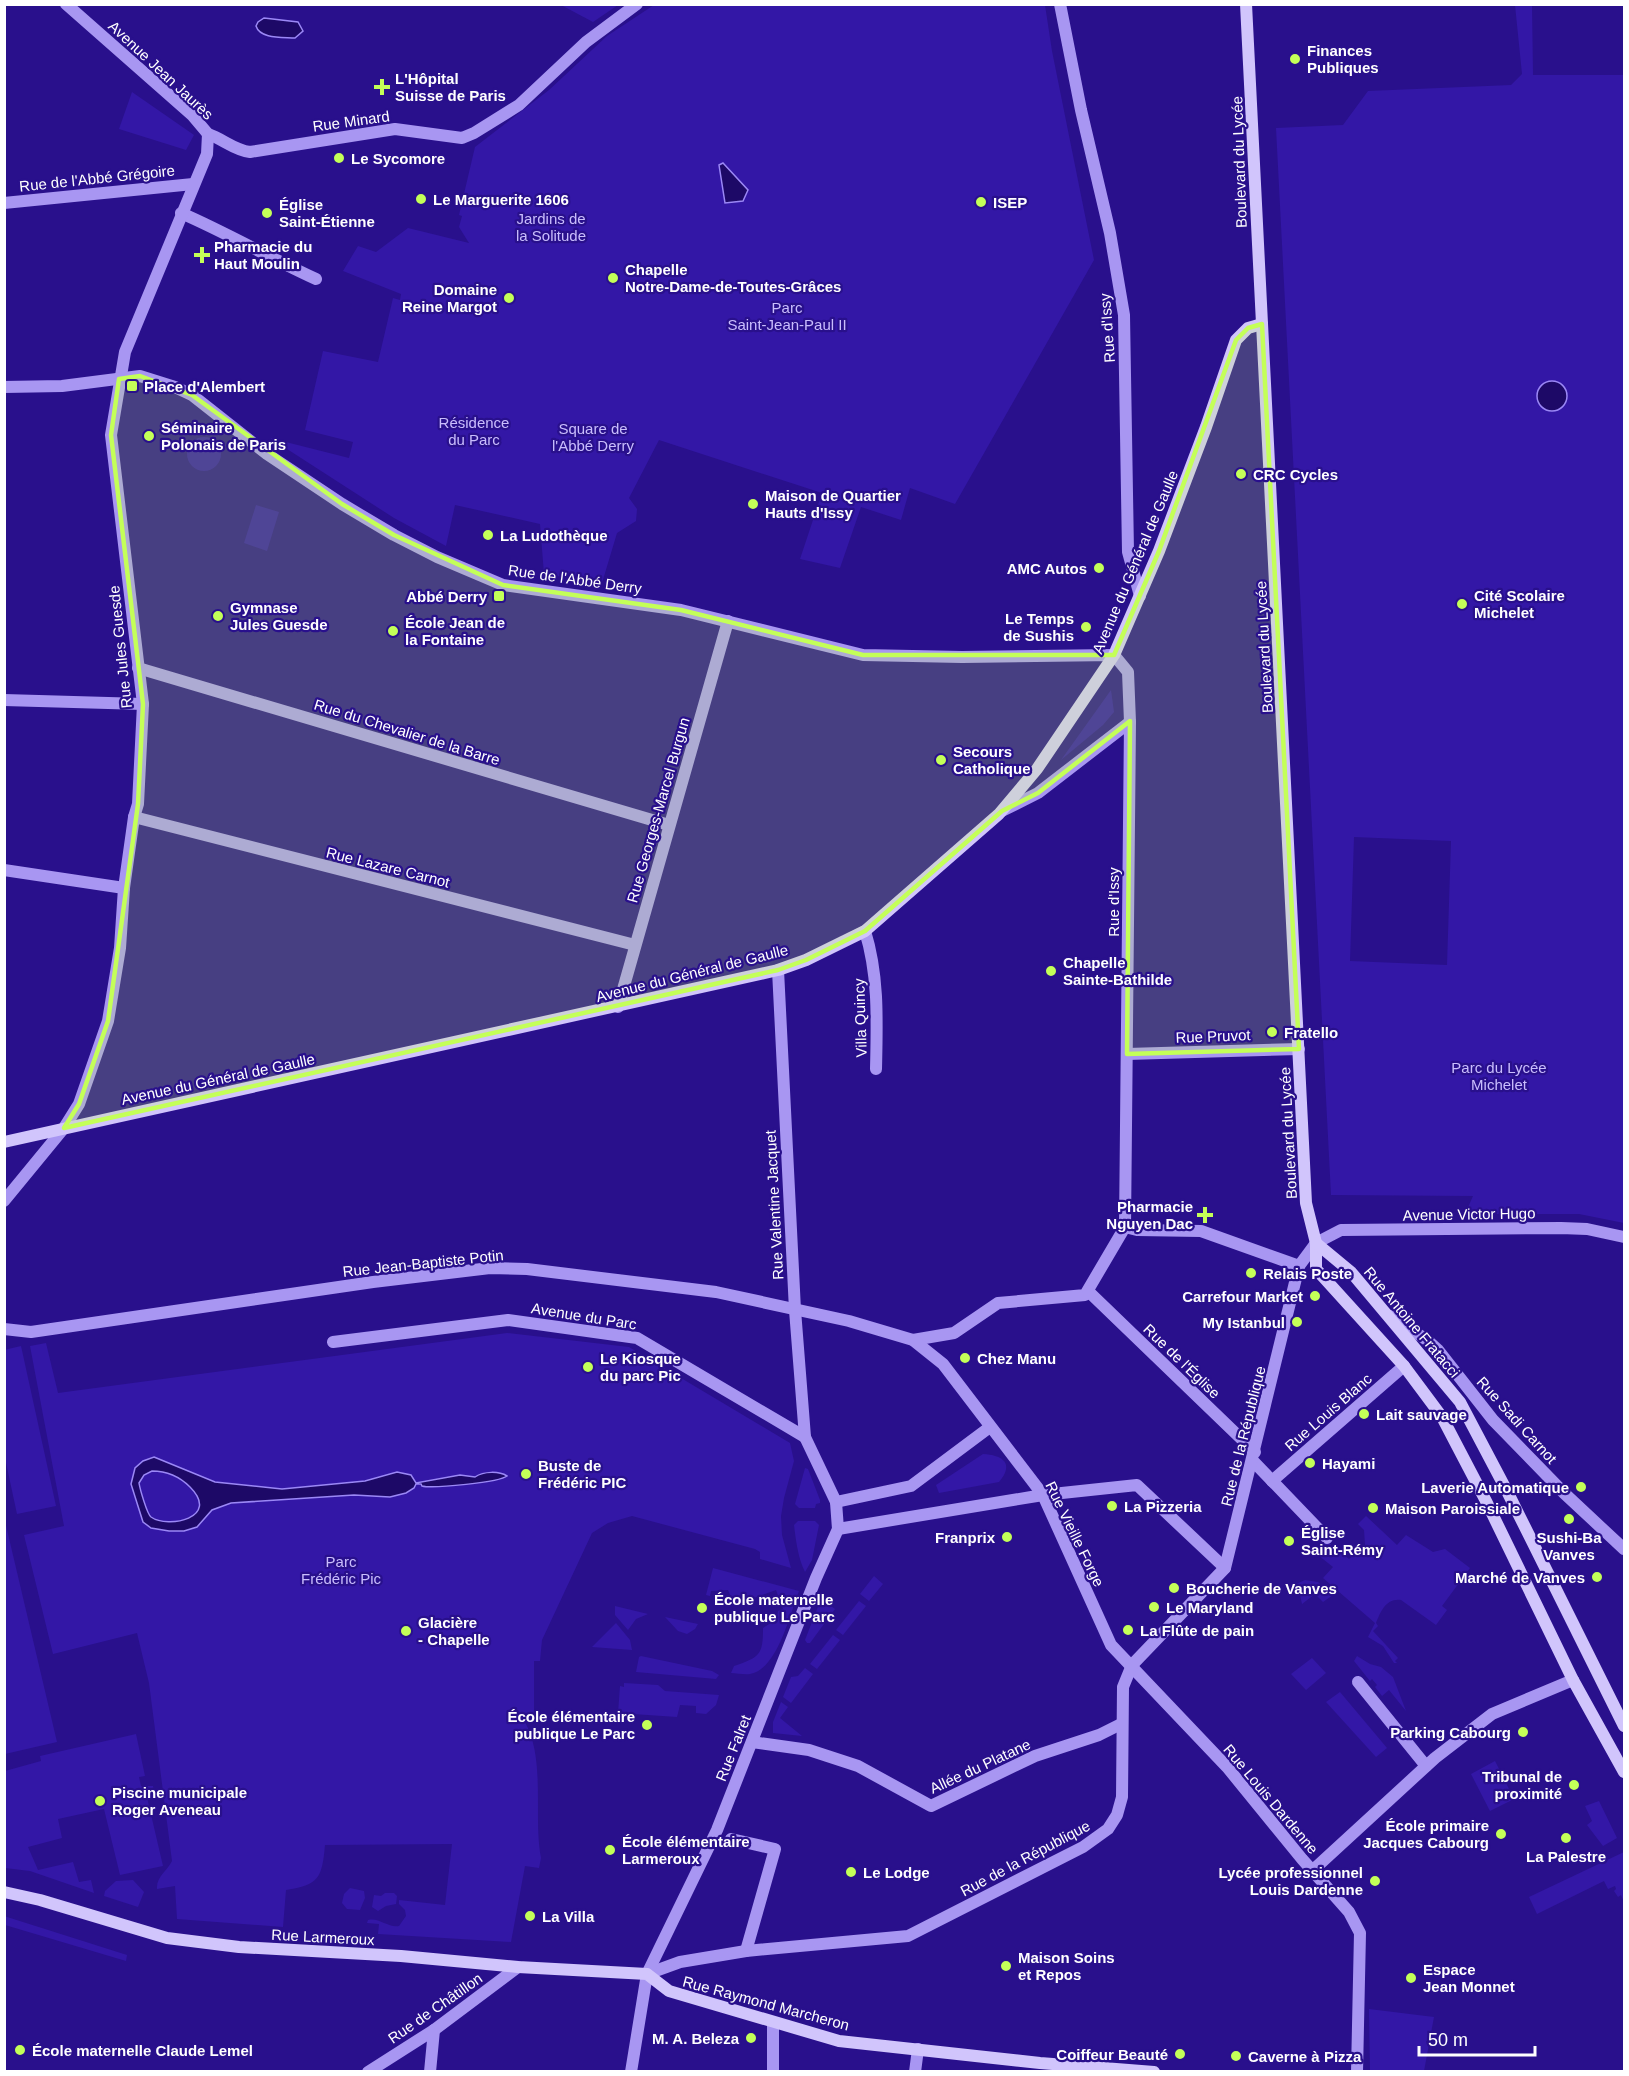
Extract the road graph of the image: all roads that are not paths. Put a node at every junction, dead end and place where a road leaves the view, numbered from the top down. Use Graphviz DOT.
graph roads {
  1 [pos="66,4"];
  2 [pos="637,4"];
  3 [pos="1060,4"];
  4 [pos="1246,4"];
  5 [pos="208,134"];
  6 [pos="193,184"];
  7 [pos="4,203"];
  8 [pos="181,213"];
  9 [pos="316,279"];
  10 [pos="1262,324"];
  11 [pos="119,379"];
  12 [pos="4,387"];
  13 [pos="1140,596"];
  14 [pos="728,621"];
  15 [pos="1114,656"];
  16 [pos="138,668"];
  17 [pos="4,700"];
  18 [pos="143,704"];
  19 [pos="1130,722"];
  20 [pos="1002,811"];
  21 [pos="134,817"];
  22 [pos="669,825"];
  23 [pos="4,870"];
  24 [pos="124,888"];
  25 [pos="865,930"];
  26 [pos="635,945"];
  27 [pos="778,970"];
  28 [pos="618,1007"];
  29 [pos="1299,1049"];
  30 [pos="1127,1054"];
  31 [pos="876,1069"];
  32 [pos="64,1128"];
  33 [pos="4,1142"];
  34 [pos="4,1201"];
  35 [pos="1125,1227"];
  36 [pos="1624,1238"];
  37 [pos="1316,1243"];
  38 [pos="1299,1266"];
  39 [pos="1088,1291"];
  40 [pos="795,1310"];
  41 [pos="1386,1313"];
  42 [pos="4,1329"];
  43 [pos="913,1340"];
  44 [pos="333,1342"];
  45 [pos="1404,1366"];
  46 [pos="990,1426"];
  47 [pos="805,1437"];
  48 [pos="1254,1456"];
  49 [pos="1272,1481"];
  50 [pos="1043,1495"];
  51 [pos="836,1502"];
  52 [pos="837,1529"];
  53 [pos="1327,1538"];
  54 [pos="1624,1549"];
  55 [pos="1225,1568"];
  56 [pos="1132,1665"];
  57 [pos="1573,1680"];
  58 [pos="1358,1682"];
  59 [pos="1121,1724"];
  60 [pos="1624,1726"];
  61 [pos="752,1742"];
  62 [pos="1426,1766"];
  63 [pos="1624,1772"];
  64 [pos="731,1839"];
  65 [pos="1312,1871"];
  66 [pos="4,1892"];
  67 [pos="746,1951"];
  68 [pos="518,1967"];
  69 [pos="647,1974"];
  70 [pos="773,2023"];
  71 [pos="434,2030"];
  72 [pos="918,2049"];
  73 [pos="1040,2067"];
  74 [pos="368,2072"];
  75 [pos="430,2072"];
  76 [pos="631,2072"];
  77 [pos="773,2072"];
  78 [pos="915,2072"];
  79 [pos="1154,2072"];
  80 [pos="1357,2072"];
  1 -- 5 [label="street, Avenue Jean Jaurès"];
  2 -- 5 [label="street, Rue Minard"];
  3 -- 13 [label="street, Rue d'Issy"];
  4 -- 10 [label="main road, Boulevard du Lycée"];
  5 -- 6 [label="street, Rue Jules Guesde"];
  6 -- 7 [label="street, Rue de l'Abbé Grégoire"];
  6 -- 8 [label="street, Rue Jules Guesde"];
  8 -- 9 [label="street"];
  8 -- 11 [label="street, Rue Jules Guesde"];
  10 -- 13 [label="main road, Avenue du Général de Gaulle"];
  10 -- 29 [label="main road, Boulevard du Lycée"];
  11 -- 12 [label="street, Rue de l'Abbé Derry"];
  11 -- 14 [label="street, Rue de l'Abbé Derry"];
  11 -- 16 [label="street, Rue Jules Guesde"];
  13 -- 15 [label="main road, Avenue du Général de Gaulle"];
  14 -- 15 [label="street, Rue de l'Abbé Derry"];
  14 -- 22 [label="street, Rue Georges-Marcel Burgun"];
  15 -- 19 [label="street, Rue d'Issy"];
  15 -- 20 [label="main road, Avenue du Général de Gaulle"];
  16 -- 18 [label="street, Rue Jules Guesde"];
  16 -- 22 [label="street, Rue du Chevalier de la Barre"];
  17 -- 18 [label="street"];
  18 -- 21 [label="street, Rue Jules Guesde"];
  19 -- 20 [label="street"];
  19 -- 30 [label="street, Rue d'Issy"];
  20 -- 25 [label="main road, Avenue du Général de Gaulle"];
  21 -- 24 [label="street, Rue Jules Guesde"];
  21 -- 26 [label="street, Rue Lazare Carnot"];
  22 -- 26 [label="street, Rue Georges-Marcel Burgun"];
  23 -- 24 [label="street"];
  24 -- 32 [label="street, Rue Jules Guesde"];
  25 -- 27 [label="main road, Avenue du Général de Gaulle"];
  25 -- 31 [label="street, Villa Quincy"];
  26 -- 28 [label="street, Rue Georges-Marcel Burgun"];
  27 -- 28 [label="main road, Avenue du Général de Gaulle"];
  27 -- 40 [label="street, Rue Valentine Jacquet"];
  28 -- 32 [label="main road, Avenue du Général de Gaulle"];
  29 -- 30 [label="street, Rue Pruvot"];
  29 -- 37 [label="main road, Boulevard du Lycée"];
  30 -- 35 [label="street, Rue d'Issy"];
  32 -- 33 [label="main road, Avenue du Général de Gaulle"];
  32 -- 34 [label="street, Rue Jules Guesde"];
  35 -- 38 [label="street"];
  35 -- 39 [label="street"];
  36 -- 37 [label="street, Avenue Victor Hugo"];
  37 -- 38 [label="street, Rue de la République"];
  37 -- 41 [label="main road, Rue Antoine Fratacci"];
  37 -- 45 [label="main road"];
  38 -- 48 [label="street, Rue de la République"];
  39 -- 43 [label="street"];
  39 -- 48 [label="street, Rue de l'Église"];
  40 -- 42 [label="street, Rue Jean-Baptiste Potin"];
  40 -- 43 [label="street, Rue Jean-Baptiste Potin"];
  40 -- 47 [label="street, Rue Valentine Jacquet"];
  41 -- 54 [label="street, Rue Sadi Carnot"];
  41 -- 60 [label="main road, Rue Antoine Fratacci"];
  43 -- 46 [label="street, Rue Vieille Forge"];
  44 -- 47 [label="street, Avenue du Parc"];
  45 -- 49 [label="street, Rue Louis Blanc"];
  45 -- 57 [label="main road"];
  46 -- 50 [label="street, Rue Vieille Forge"];
  46 -- 51 [label="street"];
  47 -- 51 [label="street"];
  48 -- 49 [label="street, Rue de l'Église"];
  48 -- 55 [label="street, Rue de la République"];
  49 -- 53 [label="street, Rue de l'Église"];
  50 -- 52 [label="street"];
  50 -- 55 [label="street"];
  50 -- 56 [label="street, Rue Vieille Forge"];
  51 -- 52 [label="street"];
  52 -- 61 [label="street, Rue Falret"];
  55 -- 56 [label="street, Rue de la République"];
  56 -- 59 [label="street, Rue de la République"];
  56 -- 65 [label="street, Rue Louis Dardenne"];
  57 -- 62 [label="street"];
  57 -- 63 [label="main road"];
  58 -- 62 [label="street"];
  59 -- 61 [label="street, Allée du Platane"];
  59 -- 67 [label="street, Rue de la République"];
  61 -- 69 [label="street, Rue Falret"];
  62 -- 65 [label="street"];
  64 -- 67 [label="street"];
  65 -- 80 [label="street, Rue Louis Dardenne"];
  66 -- 68 [label="main road, Rue Larmeroux"];
  67 -- 69 [label="street, Rue de la République"];
  68 -- 69 [label="main road, Rue Larmeroux"];
  68 -- 71 [label="street, Rue de Châtillon"];
  69 -- 70 [label="main road, Rue Raymond Marcheron"];
  69 -- 76 [label="street, Rue Falret"];
  70 -- 72 [label="main road, Rue Raymond Marcheron"];
  70 -- 77 [label="street"];
  71 -- 74 [label="street, Rue de Châtillon"];
  71 -- 75 [label="street"];
  72 -- 73 [label="main road, Rue Raymond Marcheron"];
  72 -- 78 [label="street"];
  73 -- 79 [label="main road, Rue Raymond Marcheron"];
}
